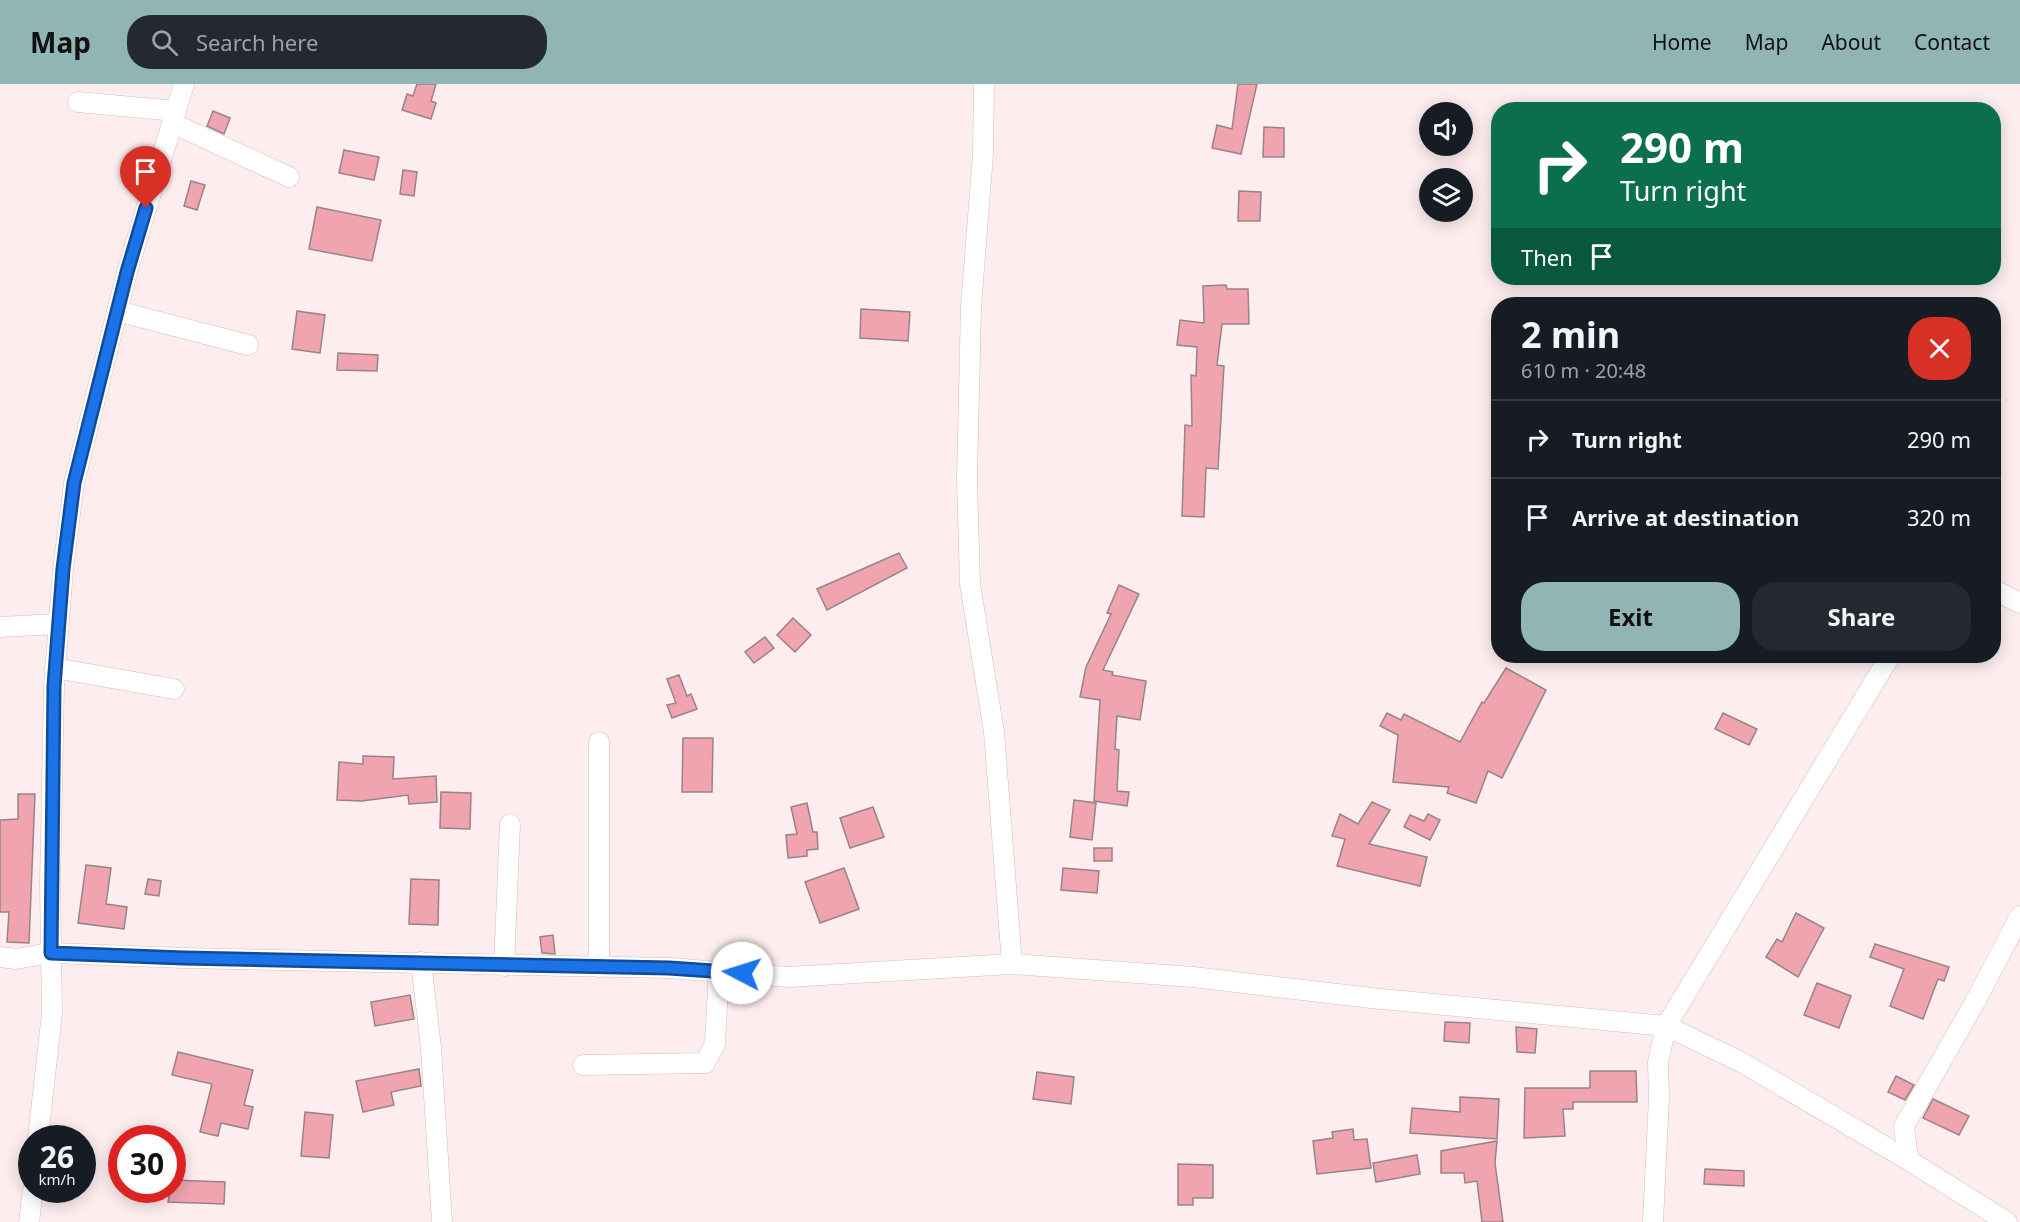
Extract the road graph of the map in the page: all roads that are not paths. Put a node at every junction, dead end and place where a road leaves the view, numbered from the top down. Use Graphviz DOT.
graph roads {
  1 [pos="184,84"];
  2 [pos="984,84"];
  3 [pos="78,102"];
  4 [pos="174,117"];
  5 [pos="289,177"];
  6 [pos="117,311"];
  7 [pos="248,345"];
  8 [pos="2001,594"];
  9 [pos="2020,603"];
  10 [pos="58,624"];
  11 [pos="0,627"];
  12 [pos="1886,663"];
  13 [pos="55,668"];
  14 [pos="174,689"];
  15 [pos="599,742"];
  16 [pos="510,824"];
  17 [pos="2020,916"];
  18 [pos="51,953"];
  19 [pos="0,957"];
  20 [pos="421,962"];
  21 [pos="1012,964"];
  22 [pos="504,966"];
  23 [pos="599,967"];
  24 [pos="719,971"];
  25 [pos="1666,1026"];
  26 [pos="583,1065"];
  27 [pos="39,1125"];
  28 [pos="1908,1160"];
  29 [pos="31,1203"];
  30 [pos="29,1222"];
  31 [pos="442,1222"];
  32 [pos="1653,1222"];
  33 [pos="2007,1222"];
  1 -- 4 [label="street"];
  2 -- 21 [label="street"];
  3 -- 4 [label="street"];
  4 -- 5 [label="street"];
  4 -- 6 [label="street"];
  6 -- 7 [label="street"];
  6 -- 10 [label="street"];
  8 -- 9 [label="street"];
  10 -- 11 [label="street"];
  10 -- 13 [label="street"];
  12 -- 25 [label="street"];
  13 -- 14 [label="street"];
  13 -- 18 [label="street"];
  15 -- 23 [label="street"];
  16 -- 22 [label="street"];
  17 -- 28 [label="street"];
  18 -- 19 [label="street"];
  18 -- 20 [label="street"];
  18 -- 27 [label="street"];
  20 -- 22 [label="street"];
  20 -- 31 [label="street"];
  21 -- 24 [label="street"];
  21 -- 25 [label="street"];
  22 -- 23 [label="street"];
  23 -- 24 [label="street"];
  24 -- 26 [label="street"];
  25 -- 28 [label="street"];
  25 -- 32 [label="street"];
  28 -- 33 [label="street"];
  29 -- 30 [label="street"];
}
